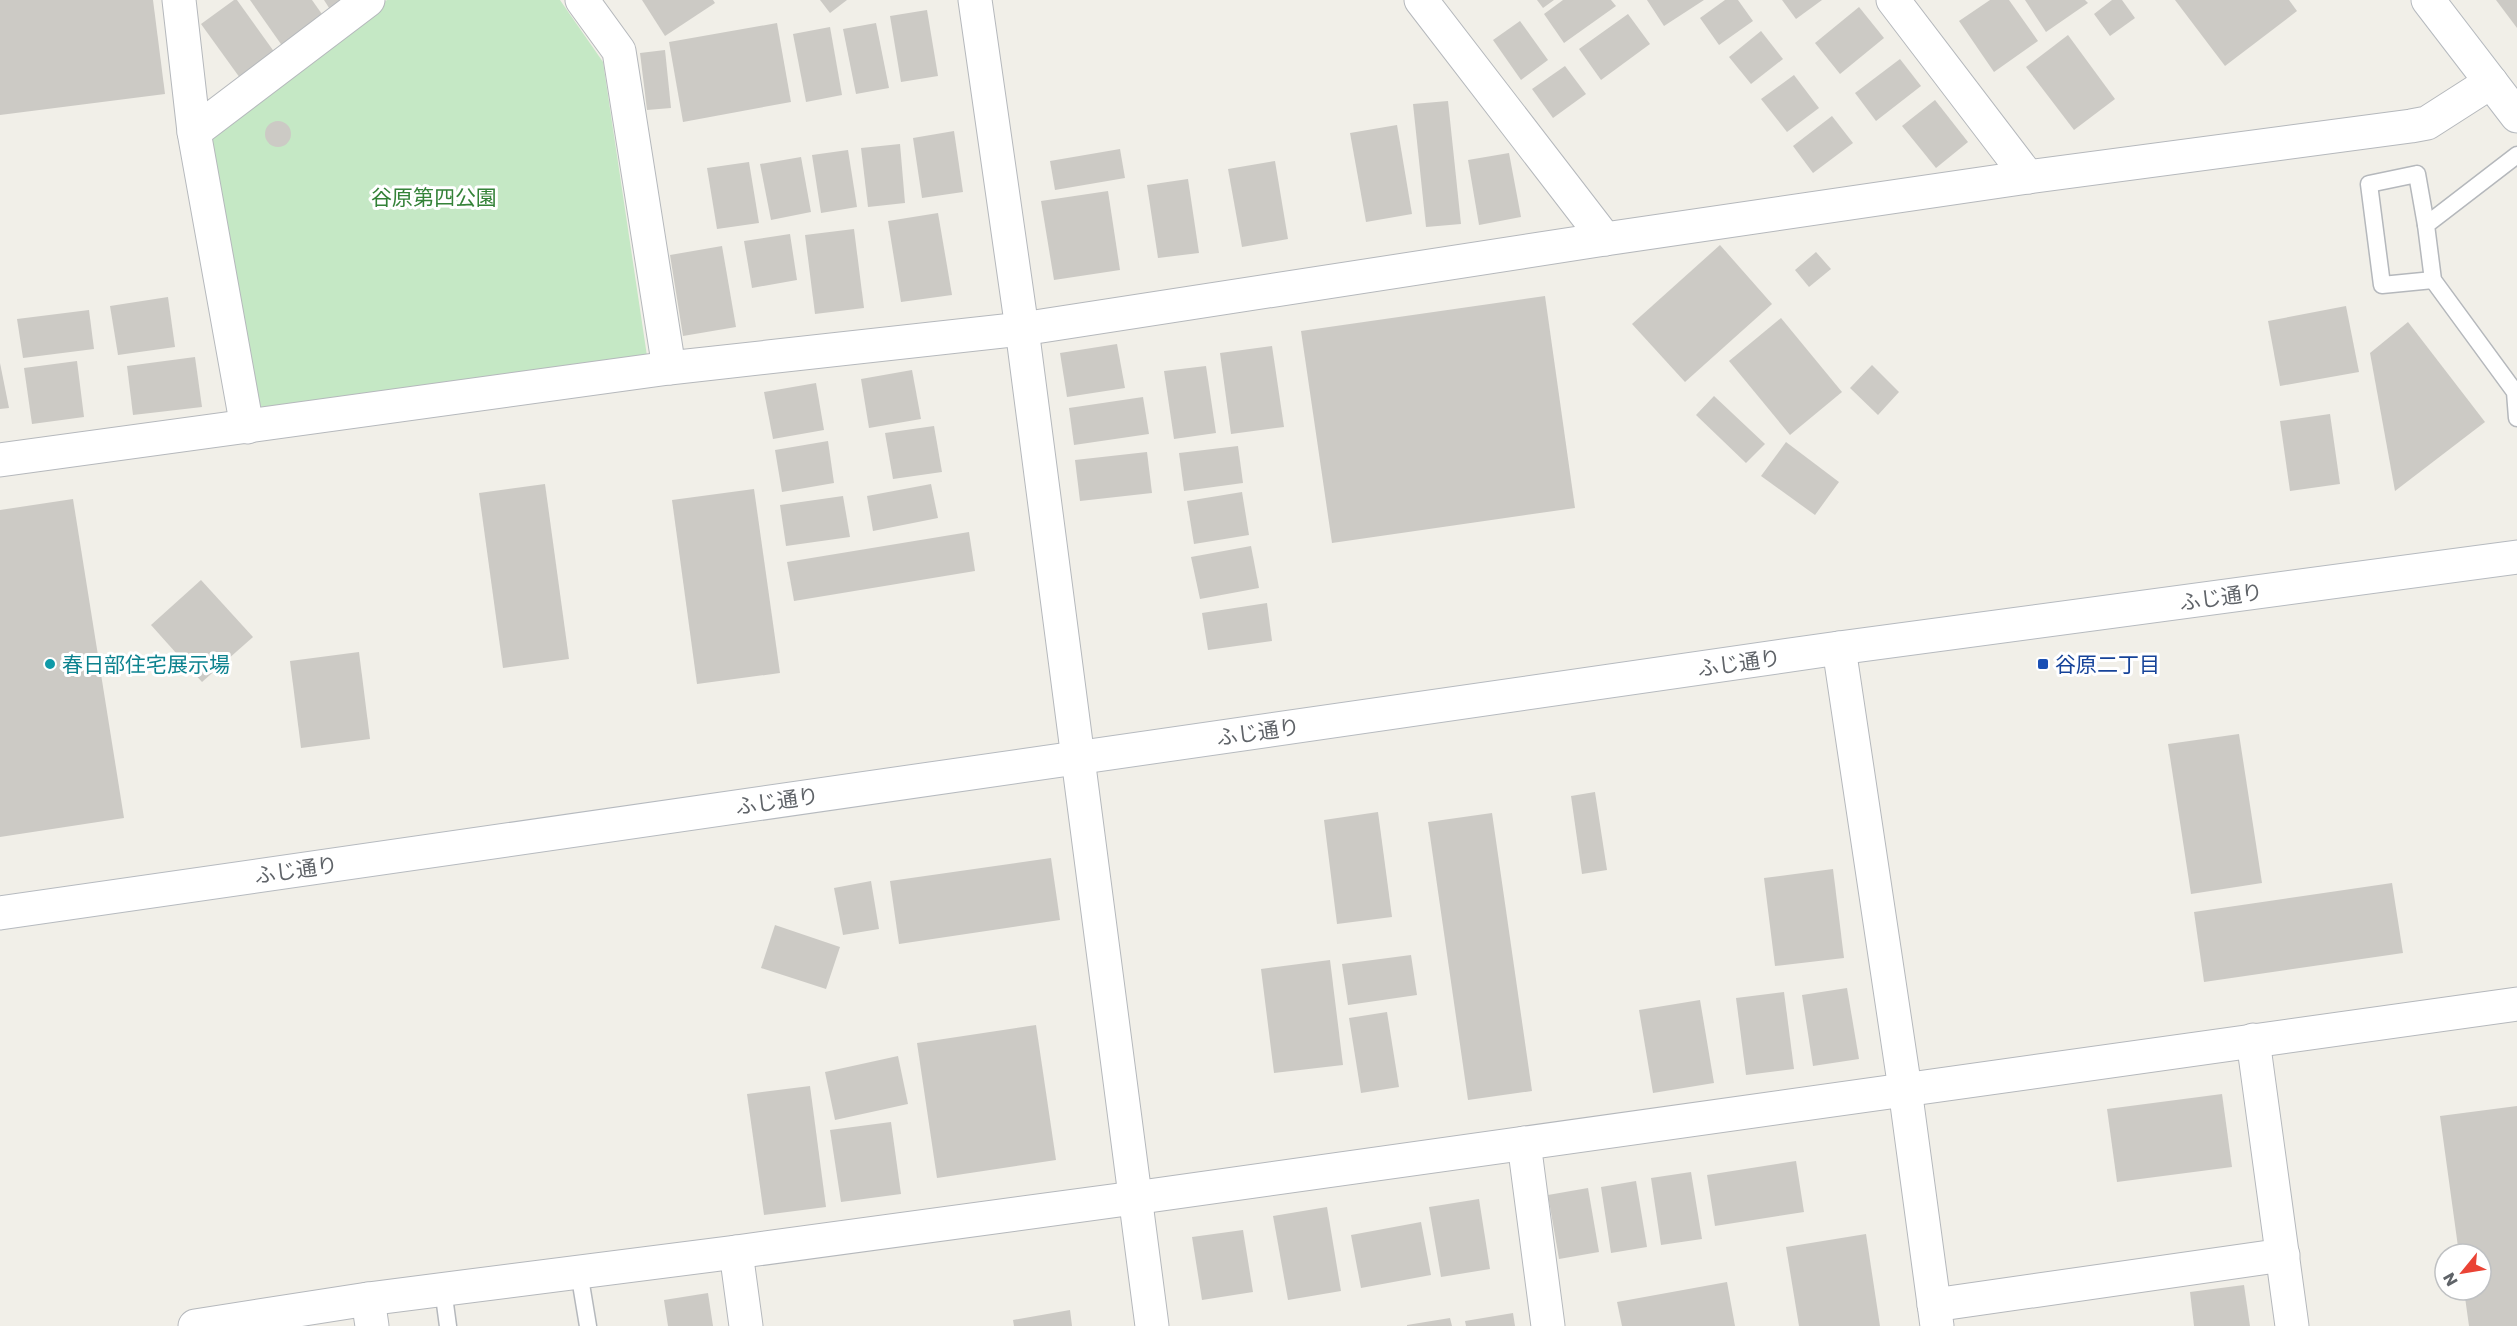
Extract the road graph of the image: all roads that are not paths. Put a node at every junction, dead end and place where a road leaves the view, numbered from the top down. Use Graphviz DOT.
graph roads {
  1 [pos="179,0"];
  2 [pos="368,0"];
  3 [pos="582,0"];
  4 [pos="975,0"];
  5 [pos="1421,0"];
  6 [pos="1893,0"];
  7 [pos="2428,0"];
  8 [pos="2491,82"];
  9 [pos="2517,116"];
  10 [pos="194,132"];
  11 [pos="2517,155"];
  12 [pos="2028,177"];
  13 [pos="2426,225"];
  14 [pos="1605,239"];
  15 [pos="2433,280"];
  16 [pos="1022,328"];
  17 [pos="669,368"];
  18 [pos="2516,391"];
  19 [pos="2517,418"];
  20 [pos="247,428"];
  21 [pos="0,460"];
  22 [pos="2517,557"];
  23 [pos="1839,648"];
  24 [pos="1077,758"];
  25 [pos="0,913"];
  26 [pos="2517,1004"];
  27 [pos="2253,1040"];
  28 [pos="1905,1089"];
  29 [pos="1524,1143"];
  30 [pos="1134,1197"];
  31 [pos="736,1252"];
  32 [pos="2283,1256"];
  33 [pos="579,1272"];
  34 [pos="443,1289"];
  35 [pos="370,1312"];
  36 [pos="1935,1315"];
  37 [pos="195,1326"];
  38 [pos="448,1326"];
  39 [pos="588,1326"];
  40 [pos="746,1326"];
  41 [pos="1152,1326"];
  42 [pos="1548,1326"];
  43 [pos="2292,1326"];
  1 -- 10 [label="street"];
  2 -- 10 [label="street"];
  3 -- 17 [label="street"];
  4 -- 16 [label="street"];
  5 -- 14 [label="street"];
  6 -- 12 [label="street"];
  7 -- 8 [label="street"];
  8 -- 9 [label="street"];
  8 -- 12 [label="street"];
  10 -- 20 [label="street"];
  11 -- 13 [label="lane"];
  12 -- 14 [label="street"];
  13 -- 15 [label="lane"];
  13 -- 15 [label="lane"];
  14 -- 16 [label="street"];
  15 -- 18 [label="lane"];
  16 -- 17 [label="street"];
  16 -- 24 [label="street"];
  17 -- 20 [label="street"];
  18 -- 19 [label="lane"];
  20 -- 21 [label="street"];
  22 -- 23 [label="street, ふじ通り"];
  23 -- 24 [label="street, ふじ通り"];
  23 -- 28 [label="street"];
  24 -- 25 [label="street, ふじ通り"];
  24 -- 30 [label="street"];
  26 -- 27 [label="street"];
  27 -- 28 [label="street"];
  27 -- 32 [label="street"];
  28 -- 29 [label="street"];
  28 -- 36 [label="street"];
  29 -- 30 [label="street"];
  29 -- 42 [label="street"];
  30 -- 31 [label="street"];
  30 -- 41 [label="street"];
  31 -- 33 [label="street"];
  31 -- 40 [label="street"];
  32 -- 36 [label="street"];
  32 -- 43 [label="street"];
  33 -- 34 [label="street"];
  33 -- 39 [label="lane"];
  34 -- 35 [label="street"];
  34 -- 38 [label="lane"];
  35 -- 37 [label="street"];
}
